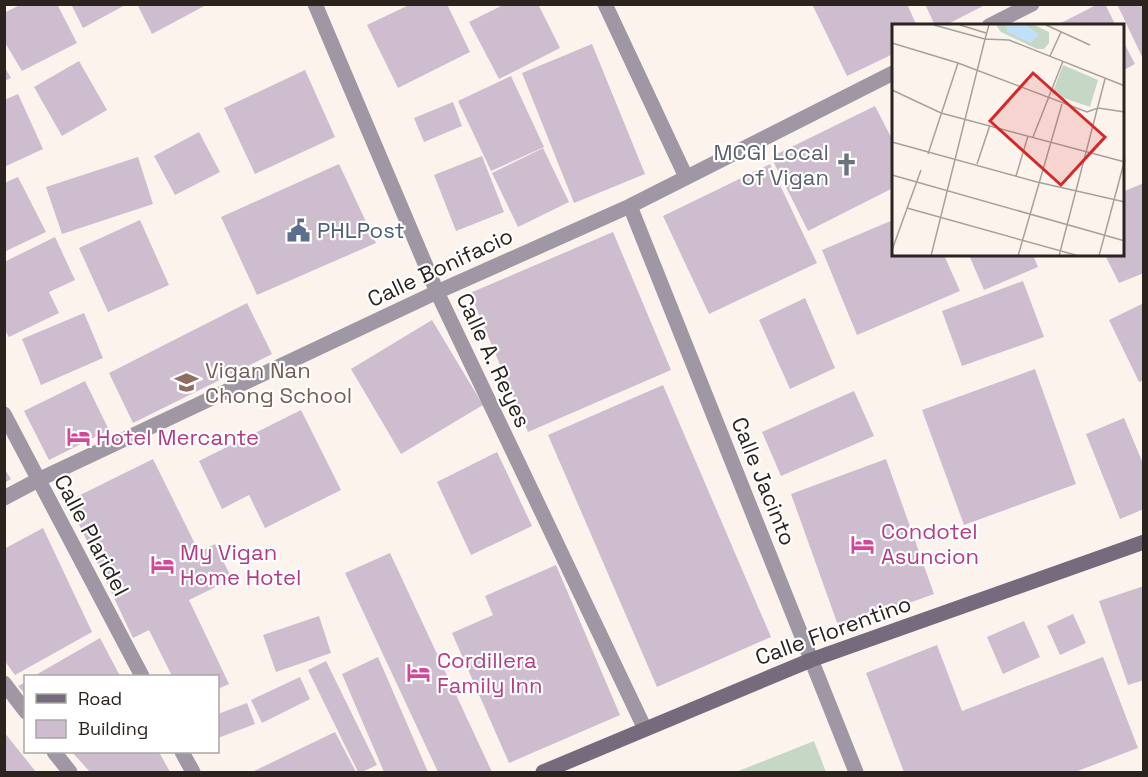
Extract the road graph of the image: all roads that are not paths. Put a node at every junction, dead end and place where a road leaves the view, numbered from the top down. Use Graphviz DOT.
graph roads {
  1 [pos="315,4"];
  2 [pos="605,4"];
  3 [pos="1032,4"];
  4 [pos="993,24"];
  5 [pos="892,74"];
  6 [pos="687,177"];
  7 [pos="630,206"];
  8 [pos="437,292"];
  9 [pos="4,414"];
  10 [pos="38,480"];
  11 [pos="4,498"];
  12 [pos="1143,542"];
  13 [pos="811,660"];
  14 [pos="141,675"];
  15 [pos="4,683"];
  16 [pos="24,709"];
  17 [pos="645,729"];
  18 [pos="55,753"];
  19 [pos="183,753"];
  20 [pos="70,772"];
  21 [pos="193,772"];
  22 [pos="543,772"];
  23 [pos="856,772"];
  1 -- 8 [label="street, Calle A. Reyes"];
  2 -- 6 [label="street"];
  3 -- 4 [label="street"];
  5 -- 6 [label="street, Calle Bonifacio"];
  6 -- 7 [label="street, Calle Bonifacio"];
  7 -- 8 [label="street, Calle Bonifacio"];
  7 -- 13 [label="street, Calle Jacinto"];
  8 -- 10 [label="street, Calle Bonifacio"];
  8 -- 17 [label="street, Calle A. Reyes"];
  9 -- 10 [label="street, Calle Plaridel"];
  10 -- 11 [label="street, Calle Bonifacio"];
  10 -- 14 [label="street, Calle Plaridel"];
  12 -- 13 [label="street, Calle Florentino"];
  13 -- 17 [label="street, Calle Florentino"];
  13 -- 23 [label="street, Calle Jacinto"];
  15 -- 16 [label="street"];
  17 -- 22 [label="street, Calle Florentino"];
  18 -- 20 [label="street"];
  19 -- 21 [label="street"];
}
